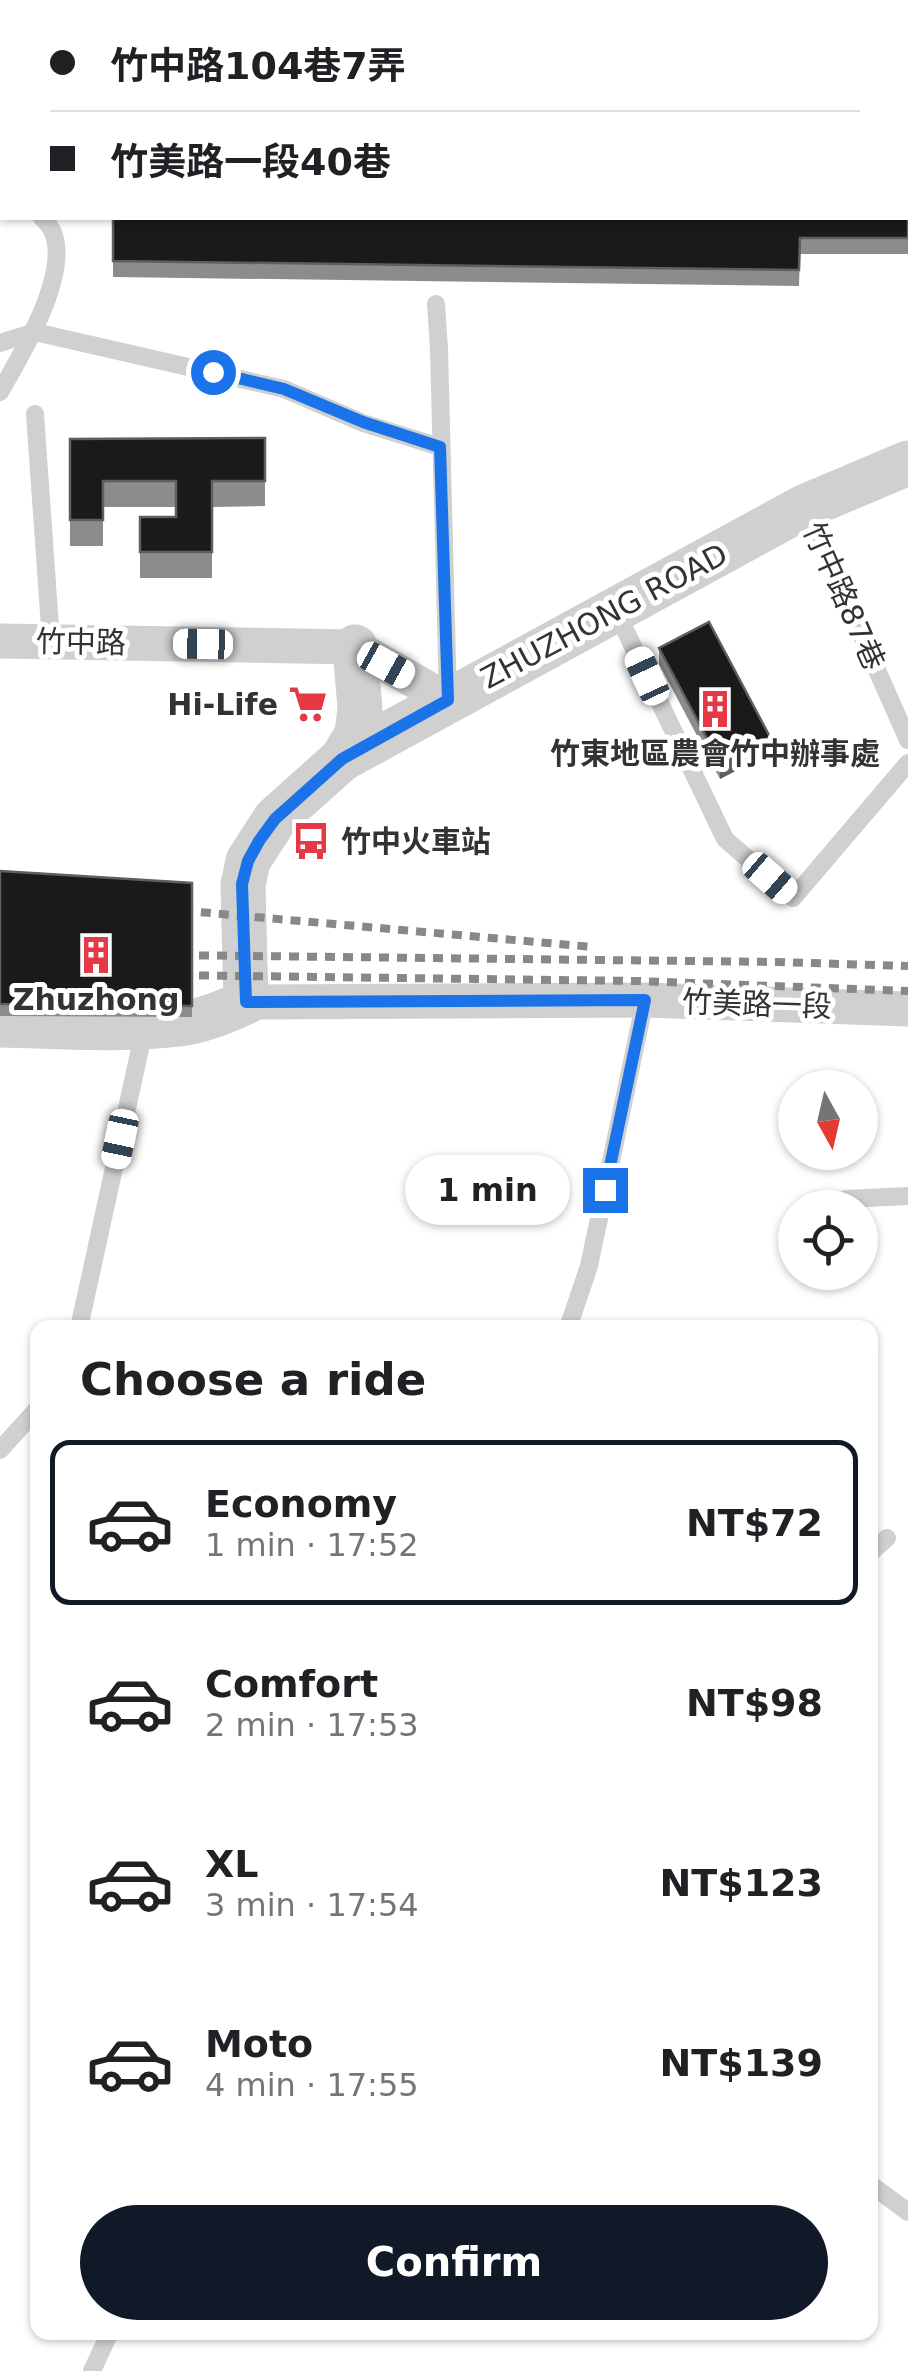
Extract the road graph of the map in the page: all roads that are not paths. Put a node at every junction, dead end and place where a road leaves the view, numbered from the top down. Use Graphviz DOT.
graph roads {
  1 [pos="44,220"];
  2 [pos="436,304"];
  3 [pos="35,332"];
  4 [pos="0,342"];
  5 [pos="0,392"];
  6 [pos="35,414"];
  7 [pos="440,447"];
  8 [pos="908,463"];
  9 [pos="804,507"];
  10 [pos="616,610"];
  11 [pos="2,636"];
  12 [pos="51,641"];
  13 [pos="355,647"];
  14 [pos="448,700"];
  15 [pos="908,740"];
  16 [pos="342,759"];
  17 [pos="908,763"];
  18 [pos="645,1000"];
  19 [pos="246,1002"];
  20 [pos="908,1008"];
  21 [pos="0,1026"];
  22 [pos="145,1026"];
  23 [pos="908,1196"];
  24 [pos="878,1197"];
  25 [pos="81,1320"];
  26 [pos="571,1320"];
  27 [pos="30,1417"];
  28 [pos="0,1450"];
  29 [pos="887,1538"];
  30 [pos="878,1546"];
  31 [pos="878,2190"];
  32 [pos="908,2212"];
  33 [pos="106,2340"];
  34 [pos="92,2371"];
  1 -- 3 [label="lane"];
  2 -- 7 [label="lane"];
  3 -- 4 [label="lane"];
  3 -- 5 [label="lane"];
  3 -- 7 [label="lane"];
  6 -- 12 [label="lane"];
  7 -- 14 [label="lane"];
  8 -- 9 [label="street, ZHUZHONG ROAD"];
  9 -- 10 [label="street, ZHUZHONG ROAD"];
  9 -- 15 [label="lane, 竹中路87巷"];
  10 -- 14 [label="street, ZHUZHONG ROAD"];
  10 -- 17 [label="lane"];
  11 -- 12 [label="street, 竹中路"];
  12 -- 13 [label="street, 竹中路"];
  13 -- 14 [label="street, 竹中路"];
  13 -- 16 [label="street"];
  14 -- 16 [label="street, ZHUZHONG ROAD"];
  16 -- 19 [label="street, ZHUZHONG ROAD"];
  18 -- 19 [label="street, 竹美路一段"];
  18 -- 20 [label="street, 竹美路一段"];
  18 -- 26 [label="lane"];
  19 -- 22 [label="street"];
  21 -- 22 [label="street"];
  22 -- 25 [label="lane"];
  23 -- 24 [label="lane"];
  27 -- 28 [label="lane"];
  29 -- 30 [label="lane"];
  31 -- 32 [label="lane"];
  33 -- 34 [label="lane"];
}
